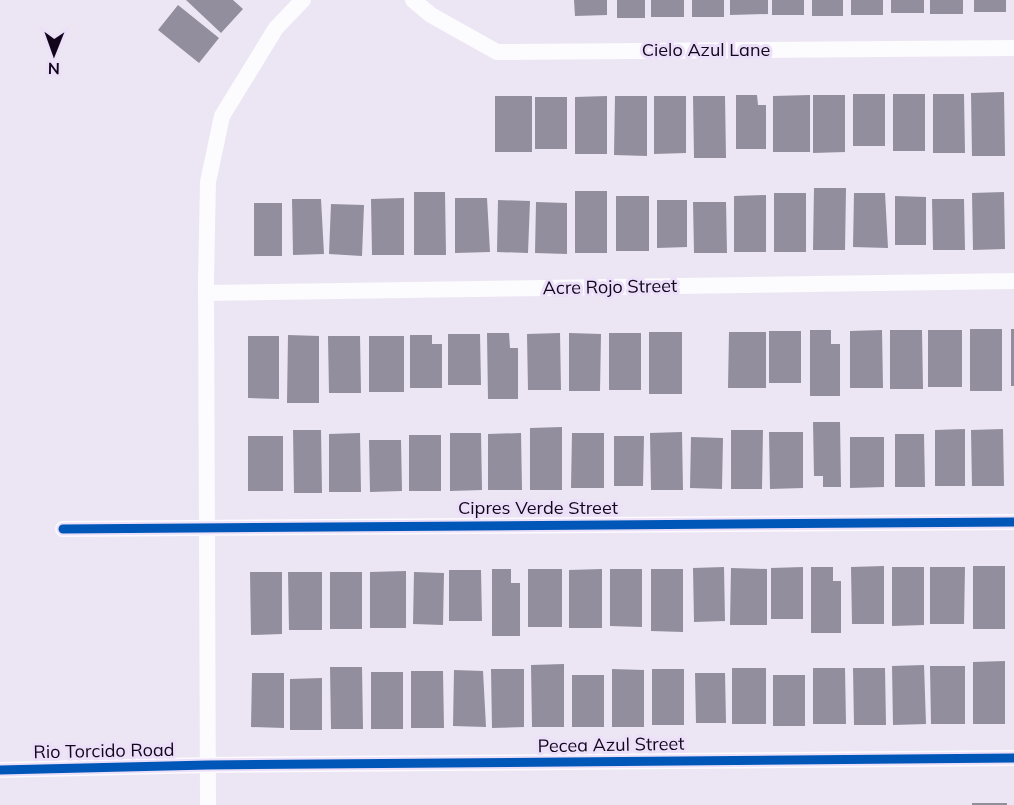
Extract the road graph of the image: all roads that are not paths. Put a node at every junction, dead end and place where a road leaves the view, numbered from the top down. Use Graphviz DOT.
graph roads {
  1 [pos="303,0"];
  2 [pos="413,0"];
  3 [pos="1014,48"];
  4 [pos="1014,281"];
  5 [pos="206,293"];
  6 [pos="1014,522"];
  7 [pos="207,527"];
  8 [pos="63,529"];
  9 [pos="1014,758"];
  10 [pos="208,765"];
  11 [pos="0,770"];
  12 [pos="208,805"];
  1 -- 5 [label="street"];
  2 -- 3 [label="street, Cielo Azul Lane"];
  4 -- 5 [label="street, Acre Rojo Street"];
  5 -- 7 [label="street"];
  6 -- 7 [label="street, Cipres Verde Street"];
  7 -- 8 [label="street, Cipres Verde Street"];
  7 -- 10 [label="street"];
  9 -- 10 [label="street, Pecea Azul Street"];
  10 -- 11 [label="street, Rio Torcido Road"];
  10 -- 12 [label="street"];
}
